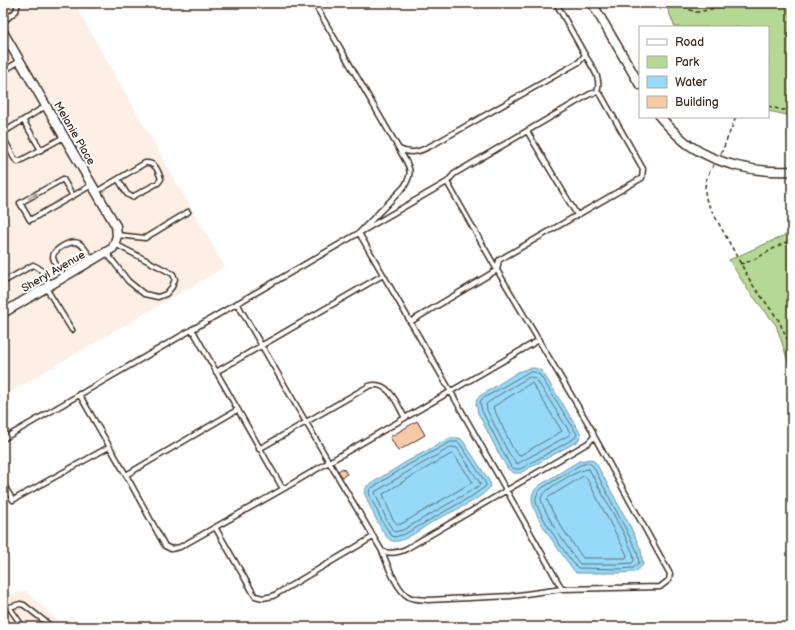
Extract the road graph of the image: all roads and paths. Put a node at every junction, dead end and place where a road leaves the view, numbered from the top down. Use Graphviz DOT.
graph roads {
  1 [pos="18,3"];
  2 [pos="314,3"];
  3 [pos="556,3"];
  4 [pos="592,3"];
  5 [pos="656,3"];
  6 [pos="729,3"];
  7 [pos="3,22"];
  8 [pos="3,32"];
  9 [pos="585,55"];
  10 [pos="20,61"];
  11 [pos="3,71"];
  12 [pos="639,83"];
  13 [pos="597,92"];
  14 [pos="46,106"];
  15 [pos="769,106"];
  16 [pos="792,109"];
  17 [pos="661,118"];
  18 [pos="736,118"];
  19 [pos="23,120"];
  20 [pos="527,131"];
  21 [pos="3,136"];
  22 [pos="64,136"];
  23 [pos="399,149"];
  24 [pos="41,150"];
  25 [pos="718,159"];
  26 [pos="792,171"];
  27 [pos="118,179"];
  28 [pos="447,182"];
  29 [pos="94,188"];
  30 [pos="72,196"];
  31 [pos="188,212"];
  32 [pos="576,215"];
  33 [pos="359,234"];
  34 [pos="117,235"];
  35 [pos="792,240"];
  36 [pos="112,248"];
  37 [pos="92,260"];
  38 [pos="740,264"];
  39 [pos="497,270"];
  40 [pos="383,275"];
  41 [pos="64,277"];
  42 [pos="3,282"];
  43 [pos="48,286"];
  44 [pos="237,303"];
  45 [pos="3,313"];
  46 [pos="410,322"];
  47 [pos="192,329"];
  48 [pos="72,330"];
  49 [pos="539,340"];
  50 [pos="262,344"];
  51 [pos="792,349"];
  52 [pos="216,372"];
  53 [pos="451,392"];
  54 [pos="79,394"];
  55 [pos="237,410"];
  56 [pos="405,418"];
  57 [pos="306,422"];
  58 [pos="594,436"];
  59 [pos="3,439"];
  60 [pos="109,447"];
  61 [pos="259,449"];
  62 [pos="329,462"];
  63 [pos="126,475"];
  64 [pos="3,484"];
  65 [pos="283,489"];
  66 [pos="506,490"];
  67 [pos="215,527"];
  68 [pos="373,536"];
  69 [pos="382,551"];
  70 [pos="562,589"];
  71 [pos="9,608"];
  72 [pos="3,609"];
  73 [pos="22,627"];
  74 [pos="52,627"];
  1 -- 7 [label="lane"];
  2 -- 23 [label="lane"];
  3 -- 9 [label="lane"];
  4 -- 12 [label="street"];
  5 -- 6 [label="path"];
  8 -- 10 [label="street, Melanie Place"];
  9 -- 13 [label="lane"];
  9 -- 23 [label="lane"];
  10 -- 11 [label="lane"];
  10 -- 14 [label="street, Melanie Place"];
  13 -- 20 [label="lane"];
  13 -- 32 [label="lane"];
  14 -- 19 [label="lane"];
  14 -- 22 [label="street, Melanie Place"];
  15 -- 16 [label="path"];
  17 -- 25 [label="street"];
  18 -- 25 [label="path"];
  19 -- 21 [label="lane"];
  19 -- 24 [label="lane"];
  20 -- 28 [label="lane"];
  20 -- 32 [label="lane"];
  21 -- 24 [label="lane"];
  22 -- 24 [label="lane"];
  22 -- 29 [label="street, Melanie Place"];
  23 -- 33 [label="lane"];
  25 -- 26 [label="street"];
  25 -- 38 [label="path"];
  27 -- 27 [label="lane"];
  27 -- 29 [label="lane"];
  28 -- 33 [label="lane"];
  28 -- 39 [label="lane"];
  29 -- 30 [label="lane"];
  29 -- 34 [label="street, Melanie Place"];
  30 -- 30 [label="lane, one-way"];
  31 -- 34 [label="lane"];
  32 -- 39 [label="lane"];
  33 -- 40 [label="lane"];
  33 -- 44 [label="lane"];
  34 -- 36 [label="street"];
  35 -- 38 [label="path"];
  36 -- 36 [label="lane"];
  36 -- 37 [label="street, Sheryl Avenue"];
  37 -- 41 [label="street, Sheryl Avenue"];
  37 -- 41 [label="lane"];
  38 -- 51 [label="path"];
  39 -- 46 [label="lane"];
  39 -- 49 [label="lane"];
  40 -- 46 [label="lane"];
  40 -- 50 [label="lane"];
  41 -- 43 [label="street, Sheryl Avenue"];
  42 -- 43 [label="lane"];
  43 -- 45 [label="street, Sheryl Avenue"];
  43 -- 48 [label="lane"];
  44 -- 47 [label="lane"];
  44 -- 50 [label="lane"];
  46 -- 53 [label="lane"];
  47 -- 52 [label="lane"];
  47 -- 54 [label="lane"];
  49 -- 53 [label="lane"];
  49 -- 58 [label="lane"];
  50 -- 52 [label="lane"];
  50 -- 57 [label="lane"];
  52 -- 55 [label="lane"];
  53 -- 56 [label="lane"];
  53 -- 66 [label="lane"];
  54 -- 59 [label="lane"];
  54 -- 60 [label="lane"];
  55 -- 61 [label="lane"];
  55 -- 63 [label="lane"];
  56 -- 57 [label="lane"];
  56 -- 62 [label="lane"];
  57 -- 61 [label="lane"];
  57 -- 62 [label="lane"];
  58 -- 66 [label="lane"];
  58 -- 70 [label="lane"];
  60 -- 63 [label="lane"];
  60 -- 64 [label="lane"];
  61 -- 65 [label="lane"];
  62 -- 65 [label="lane"];
  62 -- 68 [label="lane"];
  63 -- 67 [label="lane"];
  65 -- 67 [label="lane"];
  66 -- 69 [label="lane"];
  66 -- 70 [label="lane"];
  67 -- 68 [label="lane"];
  68 -- 69 [label="lane"];
  69 -- 70 [label="lane"];
  71 -- 72 [label="lane"];
  71 -- 73 [label="lane"];
  71 -- 74 [label="lane"];
}
